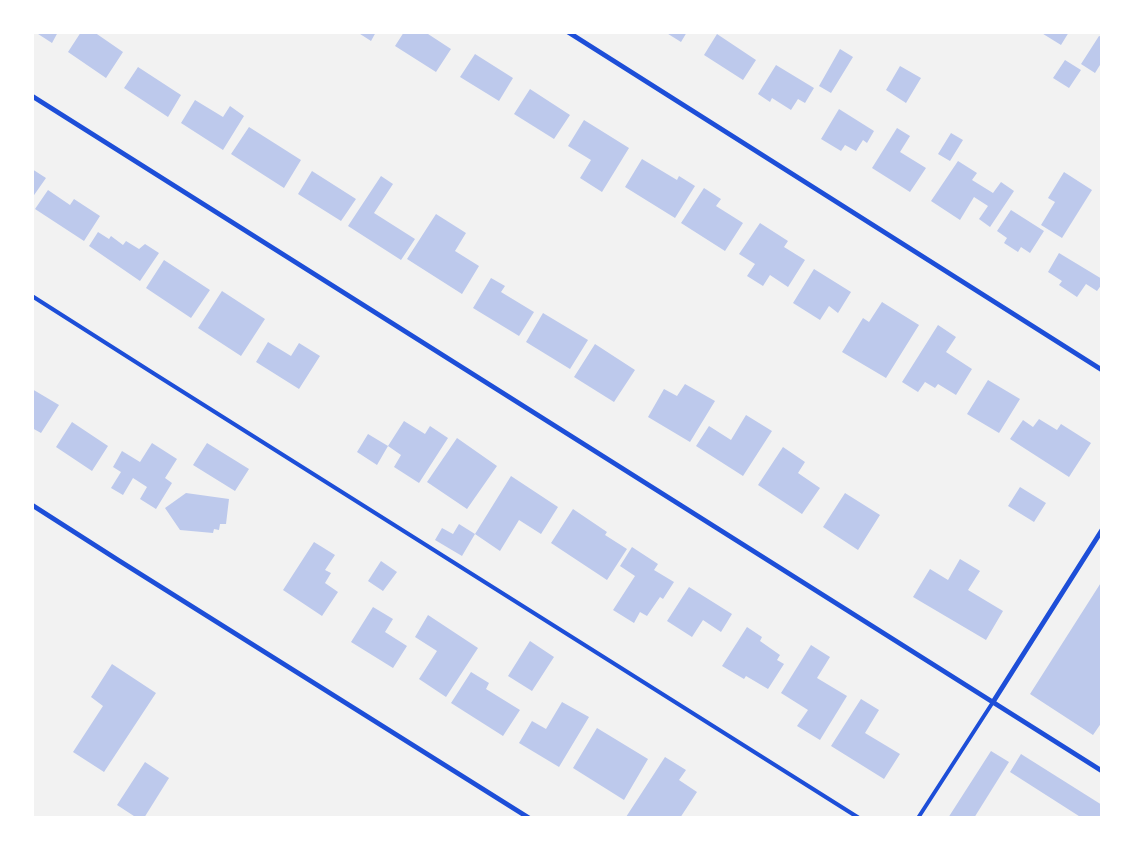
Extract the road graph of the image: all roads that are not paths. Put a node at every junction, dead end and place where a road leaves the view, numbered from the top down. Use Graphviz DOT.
graph roads {
  1 [pos="568,32"];
  2 [pos="32,96"];
  3 [pos="32,296"];
  4 [pos="1102,370"];
  5 [pos="32,505"];
  6 [pos="1102,530"];
  7 [pos="993,702"];
  8 [pos="1102,771"];
  9 [pos="529,818"];
  10 [pos="859,818"];
  11 [pos="918,818"];
  1 -- 4 [label="street"];
  2 -- 7 [label="street"];
  3 -- 10 [label="lane"];
  5 -- 9 [label="street"];
  6 -- 7 [label="street"];
  7 -- 8 [label="street"];
  7 -- 11 [label="lane"];
}
